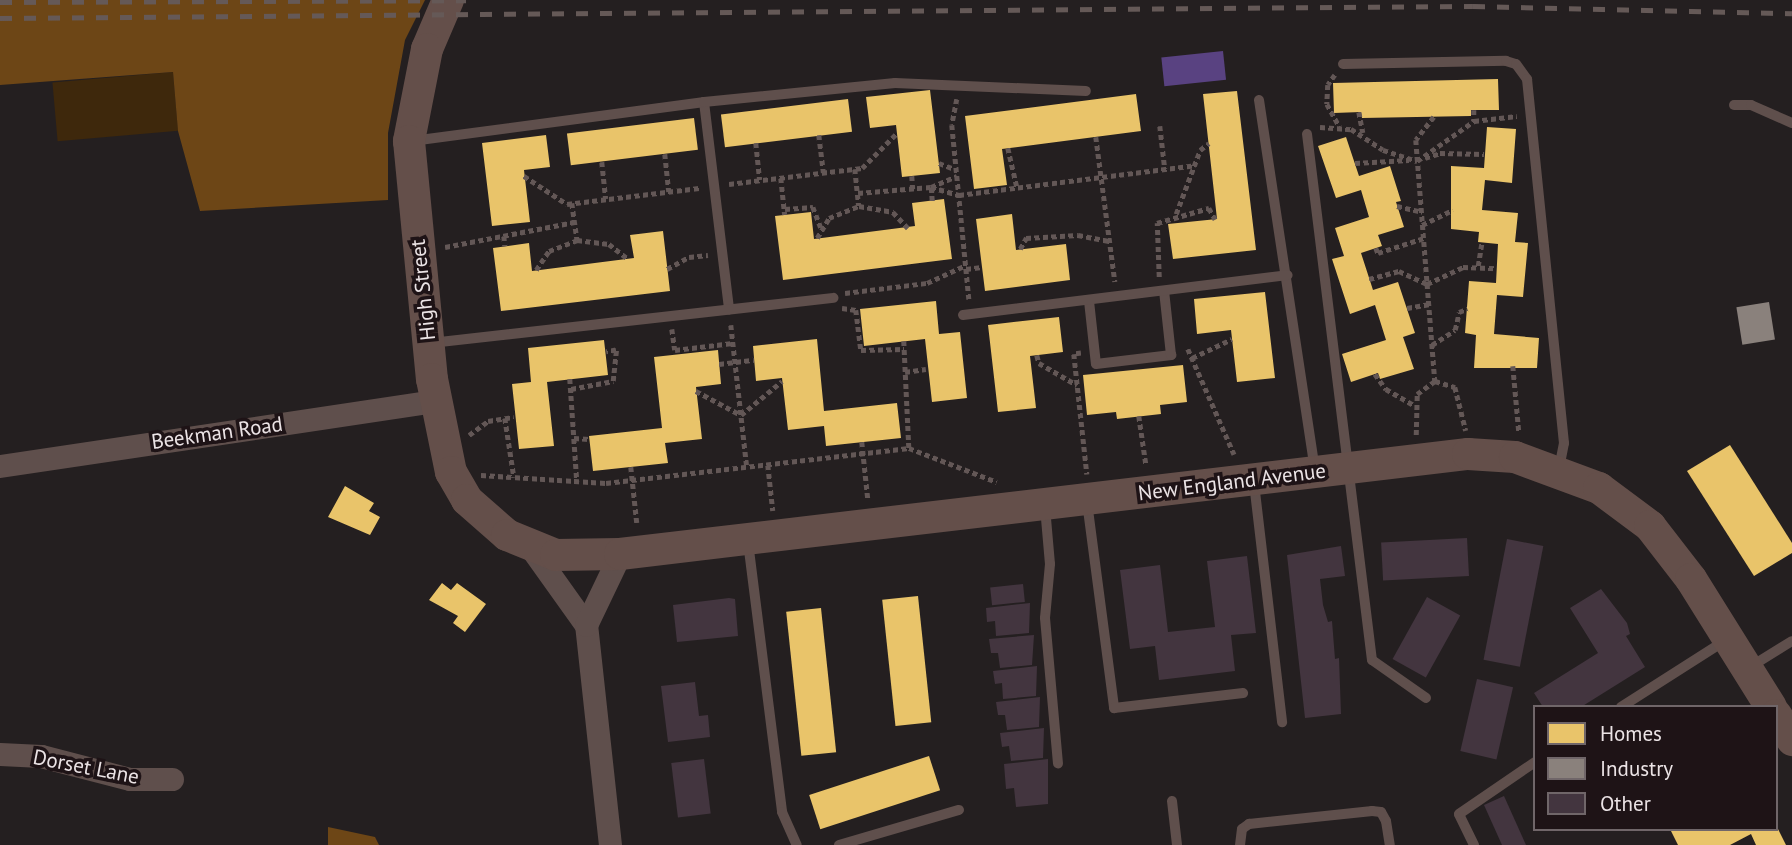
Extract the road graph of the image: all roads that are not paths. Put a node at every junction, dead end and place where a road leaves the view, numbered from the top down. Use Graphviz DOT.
graph roads {
  1 [pos="448,0"];
  2 [pos="1343,64"];
  3 [pos="1086,91"];
  4 [pos="1259,100"];
  5 [pos="704,102"];
  6 [pos="1734,105"];
  7 [pos="1792,123"];
  8 [pos="1307,134"];
  9 [pos="409,141"];
  10 [pos="1288,275"];
  11 [pos="1164,291"];
  12 [pos="833,298"];
  13 [pos="1089,301"];
  14 [pos="729,310"];
  15 [pos="967,314"];
  16 [pos="428,344"];
  17 [pos="435,401"];
  18 [pos="0,466"];
  19 [pos="1347,469"];
  20 [pos="1559,469"];
  21 [pos="1316,473"];
  22 [pos="1254,480"];
  23 [pos="1087,500"];
  24 [pos="1045,504"];
  25 [pos="762,537"];
  26 [pos="531,548"];
  27 [pos="620,554"];
  28 [pos="579,556"];
  29 [pos="586,625"];
  30 [pos="1729,638"];
  31 [pos="1792,641"];
  32 [pos="1748,668"];
  33 [pos="1243,693"];
  34 [pos="1426,698"];
  35 [pos="1624,705"];
  36 [pos="1770,705"];
  37 [pos="1778,718"];
  38 [pos="1282,722"];
  39 [pos="1792,740"];
  40 [pos="0,754"];
  41 [pos="1058,763"];
  42 [pos="1533,763"];
  43 [pos="172,779"];
  44 [pos="1172,801"];
  45 [pos="959,810"];
  46 [pos="610,845"];
  47 [pos="797,845"];
  48 [pos="839,845"];
  49 [pos="1177,845"];
  50 [pos="1240,845"];
  51 [pos="1390,845"];
  52 [pos="1474,845"];
  1 -- 9 [label="street, High Street"];
  2 -- 20 [label="lane"];
  3 -- 5 [label="lane"];
  4 -- 10 [label="lane"];
  5 -- 9 [label="lane"];
  5 -- 14 [label="lane"];
  6 -- 7 [label="lane"];
  8 -- 19 [label="lane"];
  9 -- 16 [label="street, High Street"];
  10 -- 11 [label="lane"];
  10 -- 21 [label="lane"];
  11 -- 13 [label="lane"];
  11 -- 13 [label="lane"];
  12 -- 14 [label="lane"];
  13 -- 15 [label="lane"];
  14 -- 16 [label="lane"];
  16 -- 17 [label="street, High Street"];
  17 -- 18 [label="street, Beekman Road"];
  17 -- 26 [label="street, High Street"];
  19 -- 20 [label="street, New England Avenue"];
  19 -- 21 [label="street, New England Avenue"];
  19 -- 34 [label="lane"];
  20 -- 30 [label="street, New England Avenue"];
  21 -- 22 [label="street, New England Avenue"];
  22 -- 23 [label="street, New England Avenue"];
  22 -- 38 [label="lane"];
  23 -- 24 [label="street, New England Avenue"];
  23 -- 33 [label="lane"];
  24 -- 25 [label="street, New England Avenue"];
  24 -- 41 [label="lane"];
  25 -- 27 [label="street, New England Avenue"];
  25 -- 47 [label="lane"];
  26 -- 28 [label="street, High Street"];
  26 -- 29 [label="street, High Street"];
  27 -- 28 [label="street, New England Avenue"];
  27 -- 29 [label="street"];
  29 -- 46 [label="street, High Street"];
  30 -- 32 [label="street, New England Avenue"];
  30 -- 35 [label="lane"];
  31 -- 32 [label="lane"];
  32 -- 36 [label="street, New England Avenue"];
  37 -- 39 [label="street"];
  40 -- 43 [label="street, Dorset Lane"];
  42 -- 52 [label="lane"];
  44 -- 49 [label="lane"];
  45 -- 48 [label="lane"];
  50 -- 51 [label="lane"];
}
